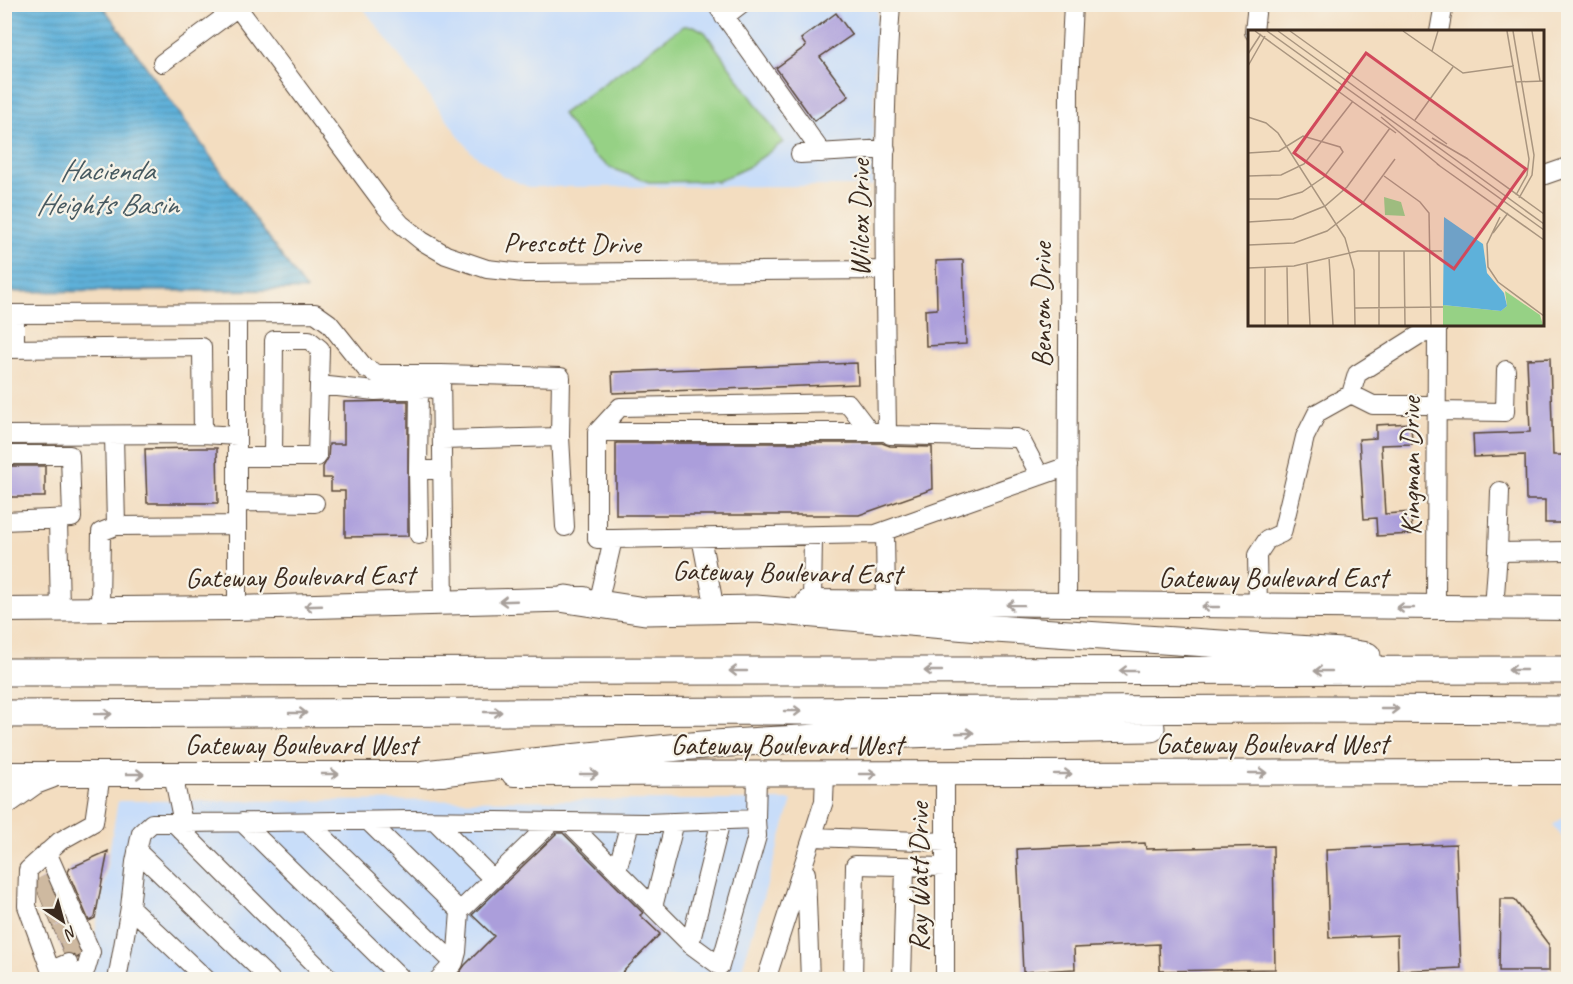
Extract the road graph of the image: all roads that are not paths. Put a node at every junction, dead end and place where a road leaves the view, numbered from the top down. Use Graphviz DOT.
graph roads {
  1 [pos="741,4"];
  2 [pos="891,4"];
  3 [pos="1073,4"];
  4 [pos="1257,4"];
  5 [pos="1444,4"];
  6 [pos="238,6"];
  7 [pos="720,11"];
  8 [pos="1254,30"];
  9 [pos="1440,30"];
  10 [pos="162,63"];
  11 [pos="886,149"];
  12 [pos="822,153"];
  13 [pos="800,154"];
  14 [pos="1569,167"];
  15 [pos="1543,176"];
  16 [pos="885,270"];
  17 [pos="10,314"];
  18 [pos="237,314"];
  19 [pos="1437,327"];
  20 [pos="10,349"];
  21 [pos="1506,370"];
  22 [pos="441,381"];
  23 [pos="319,385"];
  24 [pos="419,389"];
  25 [pos="1351,394"];
  26 [pos="1437,408"];
  27 [pos="597,432"];
  28 [pos="878,432"];
  29 [pos="203,434"];
  30 [pos="4,435"];
  31 [pos="114,435"];
  32 [pos="237,435"];
  33 [pos="560,437"];
  34 [pos="442,440"];
  35 [pos="4,455"];
  36 [pos="273,456"];
  37 [pos="237,457"];
  38 [pos="1068,466"];
  39 [pos="418,470"];
  40 [pos="442,470"];
  41 [pos="1040,476"];
  42 [pos="1500,491"];
  43 [pos="238,502"];
  44 [pos="315,503"];
  45 [pos="58,520"];
  46 [pos="4,521"];
  47 [pos="237,525"];
  48 [pos="116,526"];
  49 [pos="565,527"];
  50 [pos="885,531"];
  51 [pos="419,535"];
  52 [pos="813,536"];
  53 [pos="701,537"];
  54 [pos="613,539"];
  55 [pos="1569,551"];
  56 [pos="1498,552"];
  57 [pos="566,599"];
  58 [pos="599,602"];
  59 [pos="812,602"];
  60 [pos="444,603"];
  61 [pos="886,603"];
  62 [pos="714,605"];
  63 [pos="1067,606"];
  64 [pos="1258,607"];
  65 [pos="237,608"];
  66 [pos="1569,608"];
  67 [pos="9,609"];
  68 [pos="100,609"];
  69 [pos="1436,609"];
  70 [pos="1494,609"];
  71 [pos="60,610"];
  72 [pos="1466,670"];
  73 [pos="1569,670"];
  74 [pos="4,672"];
  75 [pos="1310,709"];
  76 [pos="1569,710"];
  77 [pos="4,714"];
  78 [pos="1569,772"];
  79 [pos="5,774"];
  80 [pos="56,774"];
  81 [pos="101,774"];
  82 [pos="173,774"];
  83 [pos="425,774"];
  84 [pos="757,774"];
  85 [pos="825,774"];
  86 [pos="945,774"];
  87 [pos="4,804"];
  88 [pos="756,819"];
  89 [pos="721,820"];
  90 [pos="368,821"];
  91 [pos="435,821"];
  92 [pos="242,822"];
  93 [pos="308,822"];
  94 [pos="560,822"];
  95 [pos="675,822"];
  96 [pos="179,823"];
  97 [pos="630,823"];
  98 [pos="813,837"];
  99 [pos="855,838"];
  100 [pos="945,842"];
  101 [pos="137,851"];
  102 [pos="47,852"];
  103 [pos="805,860"];
  104 [pos="855,865"];
  105 [pos="905,867"];
  106 [pos="945,867"];
  107 [pos="616,870"];
  108 [pos="493,879"];
  109 [pos="49,900"];
  110 [pos="130,907"];
  111 [pos="653,907"];
  112 [pos="460,911"];
  113 [pos="690,944"];
  114 [pos="67,952"];
  115 [pos="454,963"];
  116 [pos="716,973"];
  117 [pos="117,980"];
  118 [pos="207,980"];
  119 [pos="271,980"];
  120 [pos="331,980"];
  121 [pos="404,980"];
  122 [pos="438,980"];
  123 [pos="766,980"];
  124 [pos="810,980"];
  125 [pos="853,980"];
  126 [pos="902,980"];
  127 [pos="945,980"];
  1 -- 7 [label="street"];
  2 -- 11 [label="street, Wilcox Drive"];
  3 -- 38 [label="street, Benson Drive"];
  4 -- 8 [label="street"];
  5 -- 9 [label="street"];
  6 -- 10 [label="street"];
  6 -- 16 [label="street, Prescott Drive"];
  7 -- 12 [label="street"];
  11 -- 12 [label="street"];
  11 -- 16 [label="street, Wilcox Drive"];
  12 -- 13 [label="street"];
  14 -- 15 [label="street"];
  16 -- 28 [label="street, Wilcox Drive"];
  17 -- 18 [label="street"];
  17 -- 20 [label="street"];
  18 -- 22 [label="street"];
  18 -- 32 [label="street"];
  19 -- 25 [label="street"];
  19 -- 26 [label="street, Kingman Drive"];
  20 -- 29 [label="street"];
  21 -- 26 [label="street"];
  22 -- 24 [label="street"];
  22 -- 33 [label="street"];
  22 -- 34 [label="street"];
  23 -- 24 [label="street"];
  23 -- 36 [label="street"];
  23 -- 36 [label="street"];
  24 -- 39 [label="street"];
  25 -- 26 [label="street"];
  25 -- 64 [label="street"];
  26 -- 69 [label="street, Kingman Drive"];
  27 -- 28 [label="street"];
  27 -- 28 [label="street"];
  27 -- 54 [label="street"];
  28 -- 41 [label="street"];
  29 -- 31 [label="street"];
  29 -- 32 [label="street"];
  30 -- 31 [label="street"];
  31 -- 48 [label="street"];
  32 -- 37 [label="street"];
  33 -- 34 [label="street"];
  33 -- 49 [label="street"];
  34 -- 40 [label="street"];
  35 -- 45 [label="street"];
  36 -- 37 [label="street"];
  37 -- 43 [label="street"];
  38 -- 41 [label="street"];
  38 -- 63 [label="street, Benson Drive"];
  39 -- 40 [label="street"];
  39 -- 51 [label="street"];
  40 -- 60 [label="street"];
  41 -- 50 [label="street"];
  42 -- 56 [label="street"];
  43 -- 44 [label="street"];
  43 -- 47 [label="street"];
  45 -- 46 [label="street"];
  45 -- 71 [label="street"];
  47 -- 48 [label="street"];
  47 -- 65 [label="street"];
  48 -- 68 [label="street"];
  50 -- 52 [label="street"];
  50 -- 61 [label="street"];
  52 -- 53 [label="street"];
  52 -- 59 [label="street"];
  53 -- 54 [label="street"];
  53 -- 62 [label="street"];
  54 -- 58 [label="street"];
  55 -- 56 [label="street"];
  56 -- 70 [label="street"];
  57 -- 58 [label="highway"];
  57 -- 60 [label="main road, Gateway Boulevard East, one-way"];
  58 -- 62 [label="highway"];
  59 -- 61 [label="main road, Gateway Boulevard East"];
  59 -- 62 [label="main road, Gateway Boulevard East"];
  60 -- 65 [label="main road, Gateway Boulevard East, one-way"];
  63 -- 61 [label="main road, Gateway Boulevard East, one-way"];
  62 -- 72 [label="highway"];
  64 -- 63 [label="main road, Gateway Boulevard East, one-way"];
  69 -- 64 [label="main road, Gateway Boulevard East, one-way"];
  65 -- 68 [label="main road, Gateway Boulevard East"];
  66 -- 70 [label="main road, Gateway Boulevard East"];
  67 -- 71 [label="main road, Gateway Boulevard East"];
  68 -- 71 [label="main road, Gateway Boulevard East"];
  69 -- 70 [label="main road, Gateway Boulevard East"];
  73 -- 72 [label="highway, one-way"];
  72 -- 74 [label="highway, one-way"];
  75 -- 76 [label="highway, one-way"];
  77 -- 75 [label="highway, one-way"];
  83 -- 75 [label="highway, one-way"];
  86 -- 78 [label="main road, Gateway Boulevard West, one-way"];
  79 -- 80 [label="main road, Gateway Boulevard West"];
  80 -- 81 [label="main road, Gateway Boulevard West"];
  80 -- 87 [label="main road"];
  81 -- 82 [label="main road, Gateway Boulevard West, one-way"];
  81 -- 102 [label="street"];
  82 -- 83 [label="main road, Gateway Boulevard West, one-way"];
  82 -- 96 [label="street"];
  83 -- 84 [label="main road, Gateway Boulevard West, one-way"];
  84 -- 85 [label="main road, Gateway Boulevard West"];
  84 -- 88 [label="street"];
  85 -- 86 [label="main road, Gateway Boulevard West, one-way"];
  85 -- 98 [label="street"];
  86 -- 100 [label="street, Ray Watt Drive"];
  88 -- 89 [label="street"];
  88 -- 116 [label="street"];
  89 -- 95 [label="street"];
  89 -- 113 [label="street"];
  90 -- 91 [label="street"];
  90 -- 93 [label="street"];
  90 -- 112 [label="street"];
  91 -- 94 [label="street"];
  91 -- 108 [label="street"];
  92 -- 93 [label="street"];
  92 -- 96 [label="street"];
  92 -- 121 [label="street"];
  93 -- 115 [label="street"];
  94 -- 97 [label="street"];
  94 -- 107 [label="street"];
  94 -- 108 [label="street"];
  95 -- 97 [label="street"];
  95 -- 111 [label="street"];
  96 -- 101 [label="street"];
  96 -- 120 [label="street"];
  97 -- 107 [label="street"];
  98 -- 99 [label="street"];
  98 -- 103 [label="street"];
  99 -- 100 [label="street"];
  99 -- 104 [label="street"];
  100 -- 106 [label="street, Ray Watt Drive"];
  101 -- 110 [label="street"];
  101 -- 119 [label="street"];
  102 -- 109 [label="street"];
  102 -- 109 [label="street"];
  103 -- 123 [label="street"];
  103 -- 124 [label="street"];
  104 -- 105 [label="street"];
  104 -- 125 [label="street"];
  105 -- 106 [label="street"];
  105 -- 126 [label="street"];
  106 -- 127 [label="street, Ray Watt Drive"];
  107 -- 111 [label="street"];
  108 -- 112 [label="street"];
  109 -- 114 [label="street"];
  109 -- 114 [label="street"];
  110 -- 117 [label="street"];
  110 -- 118 [label="street"];
  111 -- 113 [label="street"];
  112 -- 115 [label="street"];
  113 -- 116 [label="street"];
  115 -- 122 [label="street"];
}
